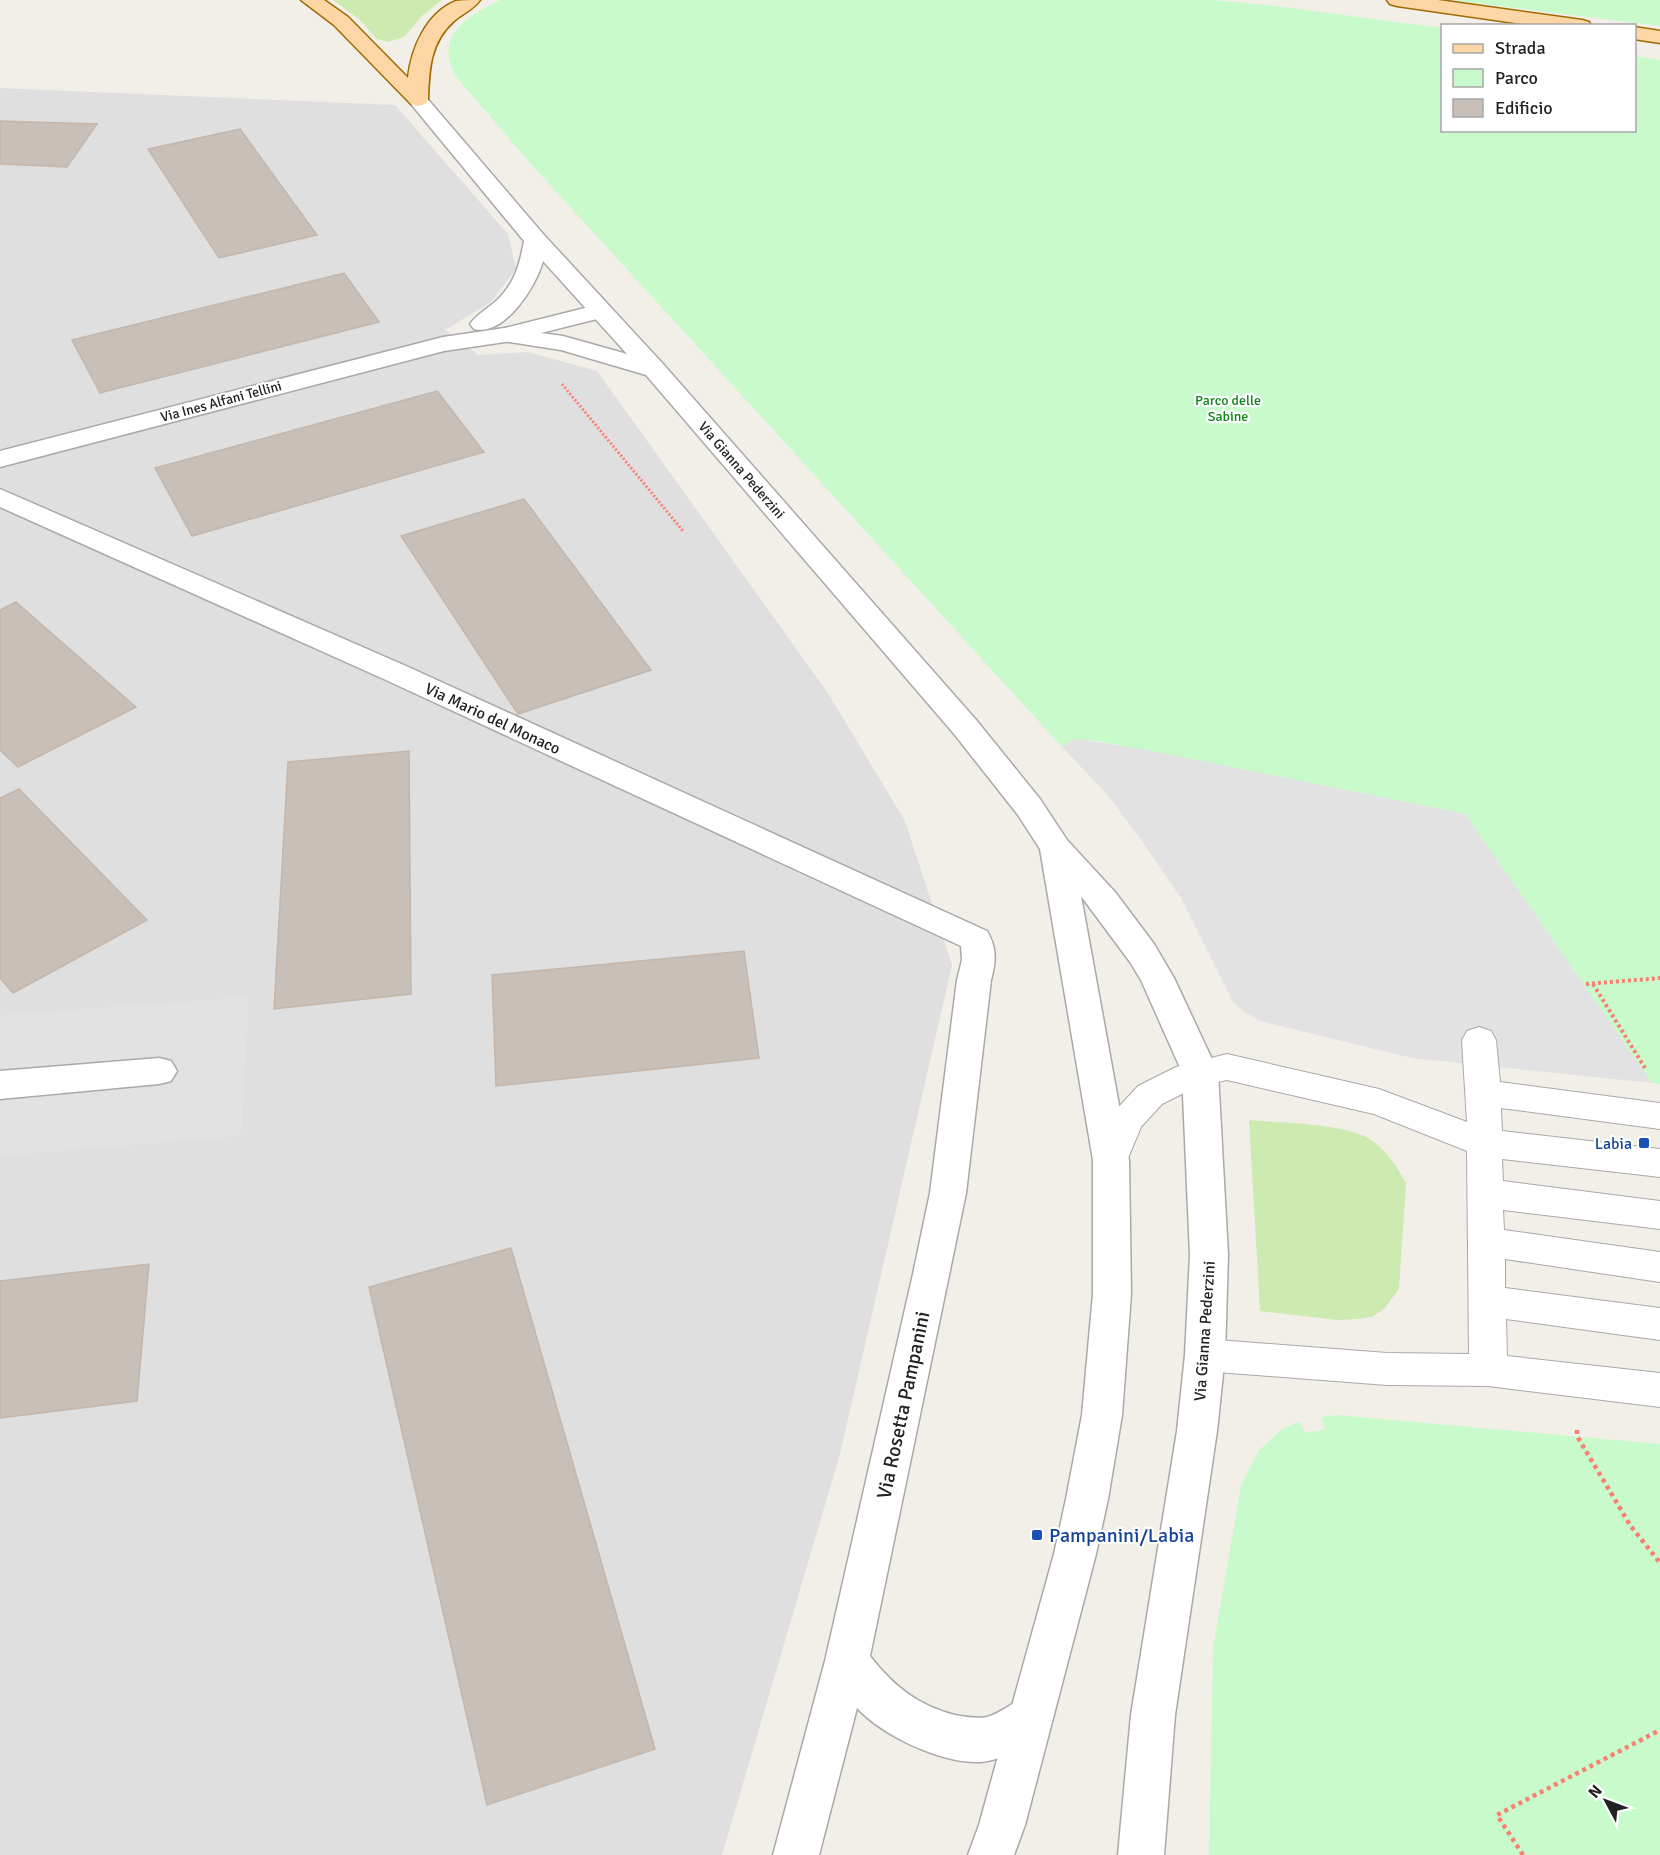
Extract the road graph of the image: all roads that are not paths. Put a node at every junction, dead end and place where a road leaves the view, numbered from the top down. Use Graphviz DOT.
graph roads {
  1 [pos="311,0"];
  2 [pos="470,0"];
  3 [pos="1397,0"];
  4 [pos="1568,24"];
  5 [pos="1636,33"];
  6 [pos="1660,37"];
  7 [pos="418,100"];
  8 [pos="536,240"];
  9 [pos="594,304"];
  10 [pos="482,324"];
  11 [pos="505,335"];
  12 [pos="443,344"];
  13 [pos="654,369"];
  14 [pos="0,459"];
  15 [pos="0,497"];
  16 [pos="1056,848"];
  17 [pos="980,948"];
  18 [pos="1479,1041"];
  19 [pos="159,1071"];
  20 [pos="1200,1072"];
  21 [pos="0,1085"];
  22 [pos="1484,1094"];
  23 [pos="1660,1116"];
  24 [pos="1485,1143"];
  25 [pos="1111,1160"];
  26 [pos="1660,1163"];
  27 [pos="1485,1193"];
  28 [pos="1660,1215"];
  29 [pos="1486,1242"];
  30 [pos="1660,1267"];
  31 [pos="1488,1301"];
  32 [pos="1660,1324"];
  33 [pos="1205,1355"];
  34 [pos="1488,1370"];
  35 [pos="1660,1390"];
  36 [pos="847,1661"];
  37 [pos="1032,1715"];
  38 [pos="796,1855"];
  39 [pos="991,1855"];
  40 [pos="1141,1855"];
  1 -- 7 [label="main road"];
  2 -- 7 [label="main road"];
  3 -- 4 [label="main road"];
  5 -- 6 [label="main road"];
  7 -- 8 [label="street, Via Gianna Pederzini"];
  8 -- 9 [label="street, Via Gianna Pederzini"];
  8 -- 10 [label="street"];
  9 -- 10 [label="street, Via Ines Alfani Tellini"];
  9 -- 11 [label="street, Via Ines Alfani Tellini"];
  9 -- 13 [label="street, Via Gianna Pederzini"];
  10 -- 12 [label="street, Via Ines Alfani Tellini"];
  11 -- 12 [label="street, Via Ines Alfani Tellini"];
  11 -- 13 [label="street"];
  12 -- 14 [label="street, Via Ines Alfani Tellini"];
  13 -- 16 [label="street, Via Gianna Pederzini"];
  15 -- 17 [label="street, Via Mario del Monaco"];
  16 -- 20 [label="street, Via Gianna Pederzini"];
  16 -- 25 [label="street, Via Gianna Pederzini"];
  17 -- 36 [label="street, Via Rosetta Pampanini"];
  18 -- 22 [label="lane"];
  19 -- 21 [label="street"];
  20 -- 24 [label="lane"];
  20 -- 25 [label="lane"];
  20 -- 33 [label="street, Via Gianna Pederzini"];
  22 -- 23 [label="lane"];
  22 -- 24 [label="lane"];
  24 -- 26 [label="lane"];
  24 -- 27 [label="lane"];
  25 -- 37 [label="street, Via Gianna Pederzini"];
  27 -- 28 [label="lane"];
  27 -- 29 [label="lane"];
  29 -- 30 [label="lane"];
  29 -- 31 [label="lane"];
  31 -- 32 [label="lane"];
  31 -- 34 [label="lane"];
  33 -- 34 [label="lane"];
  33 -- 40 [label="street, Via Gianna Pederzini"];
  34 -- 35 [label="lane"];
  36 -- 37 [label="street"];
  36 -- 38 [label="street, Via Rosetta Pampanini"];
  37 -- 39 [label="street, Via Gianna Pederzini"];
}
